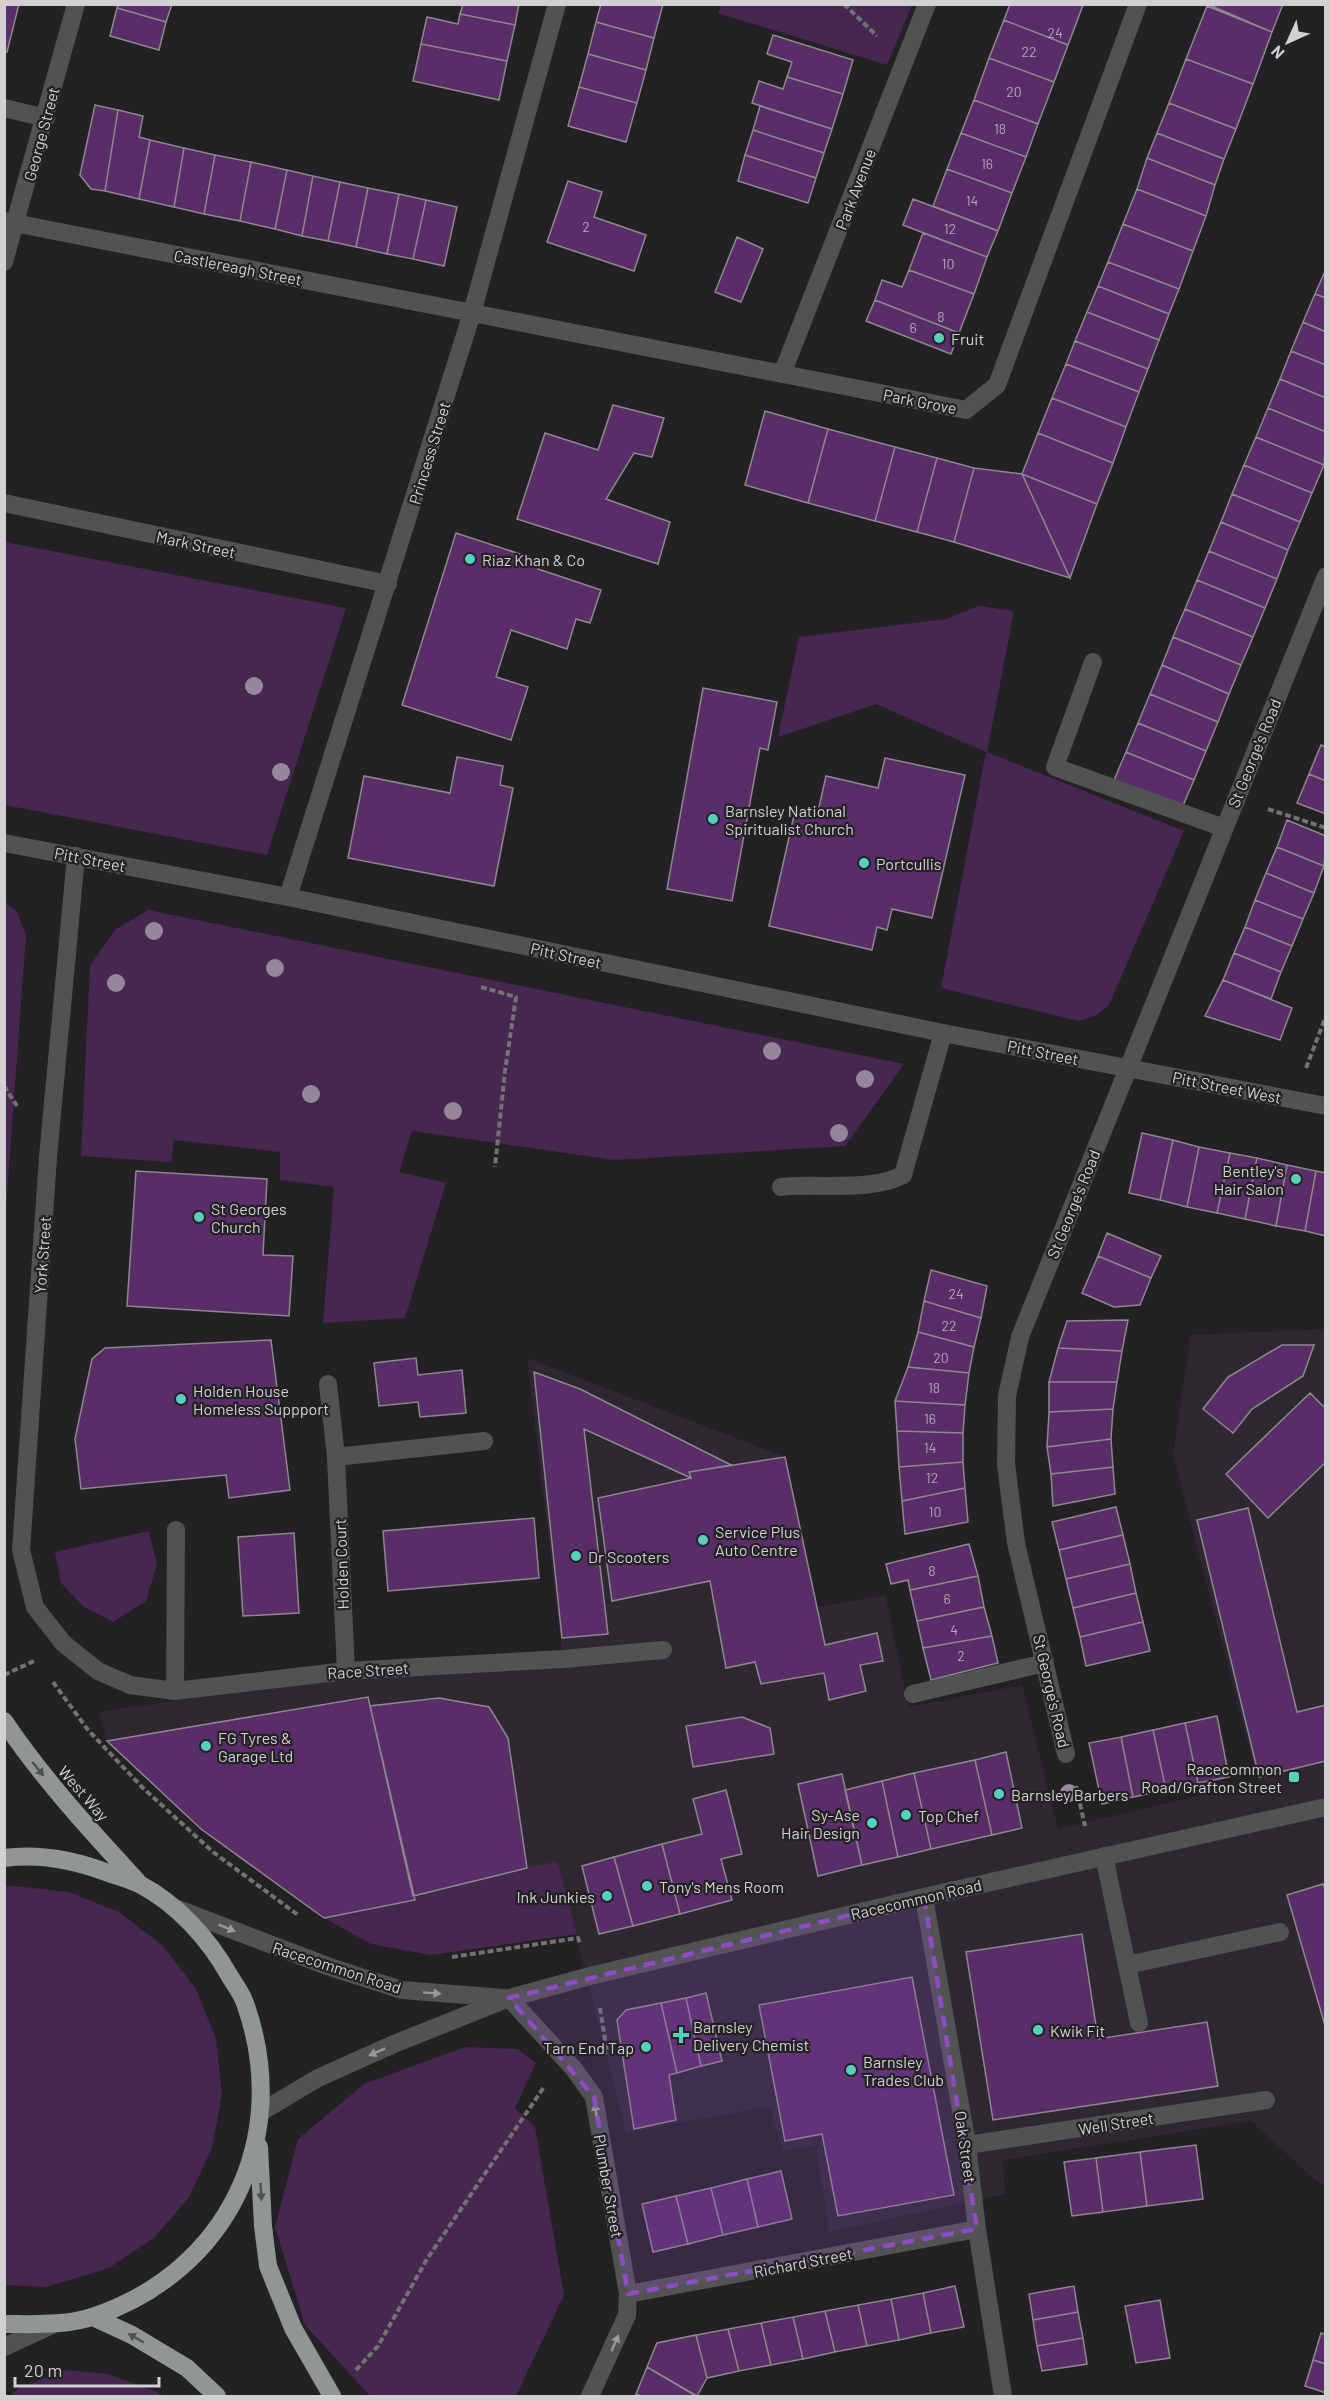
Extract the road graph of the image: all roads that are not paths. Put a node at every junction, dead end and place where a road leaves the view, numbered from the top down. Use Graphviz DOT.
graph roads {
  1 [pos="76,4"];
  2 [pos="557,4"];
  3 [pos="927,4"];
  4 [pos="1138,4"];
  5 [pos="4,108"];
  6 [pos="46,118"];
  7 [pos="10,222"];
  8 [pos="4,262"];
  9 [pos="472,312"];
  10 [pos="782,374"];
  11 [pos="4,503"];
  12 [pos="1326,576"];
  13 [pos="388,584"];
  14 [pos="1093,662"];
  15 [pos="1224,828"];
  16 [pos="4,843"];
  17 [pos="76,856"];
  18 [pos="288,897"];
  19 [pos="943,1033"];
  20 [pos="1128,1067"];
  21 [pos="1326,1106"];
  22 [pos="781,1187"];
  23 [pos="328,1384"];
  24 [pos="484,1441"];
  25 [pos="336,1457"];
  26 [pos="176,1530"];
  27 [pos="63,1644"];
  28 [pos="663,1650"];
  29 [pos="1045,1664"];
  30 [pos="346,1671"];
  31 [pos="175,1691"];
  32 [pos="913,1694"];
  33 [pos="4,1721"];
  34 [pos="1066,1754"];
  35 [pos="1326,1807"];
  36 [pos="1098,1857"];
  37 [pos="4,1858"];
  38 [pos="141,1885"];
  39 [pos="924,1897"];
  40 [pos="172,1907"];
  41 [pos="1280,1932"];
  42 [pos="1127,1965"];
  43 [pos="509,1998"];
  44 [pos="1139,2023"];
  45 [pos="1266,2100"];
  46 [pos="261,2112"];
  47 [pos="258,2134"];
  48 [pos="967,2145"];
  49 [pos="977,2229"];
  50 [pos="628,2294"];
  51 [pos="93,2317"];
  52 [pos="4,2324"];
  53 [pos="52,2325"];
  54 [pos="4,2347"];
  55 [pos="217,2397"];
  56 [pos="332,2397"];
  57 [pos="590,2397"];
  58 [pos="1004,2397"];
  1 -- 6 [label="street, George Street"];
  2 -- 9 [label="street, Princess Street"];
  3 -- 10 [label="street, Park Avenue"];
  4 -- 10 [label="street, Park Grove"];
  5 -- 6 [label="street"];
  6 -- 7 [label="street, George Street"];
  7 -- 8 [label="street, George Street"];
  7 -- 9 [label="street, Castlereagh Street"];
  9 -- 10 [label="street, Park Grove"];
  9 -- 13 [label="street, Princess Street"];
  11 -- 13 [label="street, Mark Street"];
  12 -- 15 [label="street, St George's Road"];
  13 -- 18 [label="street, Princess Street"];
  14 -- 15 [label="street"];
  15 -- 20 [label="street, St George's Road"];
  16 -- 17 [label="street, Pitt Street"];
  17 -- 18 [label="street, Pitt Street"];
  17 -- 27 [label="street, York Street"];
  18 -- 19 [label="street, Pitt Street"];
  19 -- 20 [label="street, Pitt Street"];
  19 -- 22 [label="street"];
  20 -- 21 [label="street, Pitt Street West"];
  20 -- 29 [label="street, St George's Road"];
  23 -- 25 [label="street, Holden Court"];
  24 -- 25 [label="street"];
  25 -- 30 [label="street, Holden Court"];
  26 -- 31 [label="street"];
  27 -- 31 [label="street, Race Street"];
  28 -- 30 [label="street, Race Street"];
  29 -- 32 [label="street"];
  29 -- 34 [label="street, St George's Road"];
  30 -- 31 [label="street, Race Street"];
  33 -- 38 [label="highway, West Way, one-way"];
  35 -- 36 [label="street, Racecommon Road"];
  36 -- 39 [label="street, Racecommon Road"];
  36 -- 42 [label="street"];
  37 -- 38 [label="highway"];
  38 -- 40 [label="highway"];
  39 -- 43 [label="street, Racecommon Road"];
  39 -- 48 [label="street, Oak Street"];
  40 -- 43 [label="street, Racecommon Road, one-way"];
  40 -- 46 [label="highway"];
  41 -- 42 [label="street"];
  42 -- 44 [label="street"];
  43 -- 46 [label="street, Racecommon Road, one-way"];
  50 -- 43 [label="street, Plumber Street, one-way"];
  45 -- 48 [label="street, Well Street"];
  46 -- 47 [label="highway"];
  47 -- 51 [label="highway"];
  47 -- 56 [label="highway, one-way"];
  48 -- 49 [label="street, Oak Street"];
  49 -- 50 [label="street, Richard Street"];
  49 -- 58 [label="street, Oak Street"];
  57 -- 50 [label="street, Plumber Street, one-way"];
  51 -- 53 [label="highway"];
  55 -- 51 [label="highway, one-way"];
  52 -- 53 [label="highway"];
  53 -- 54 [label="street"];
}
